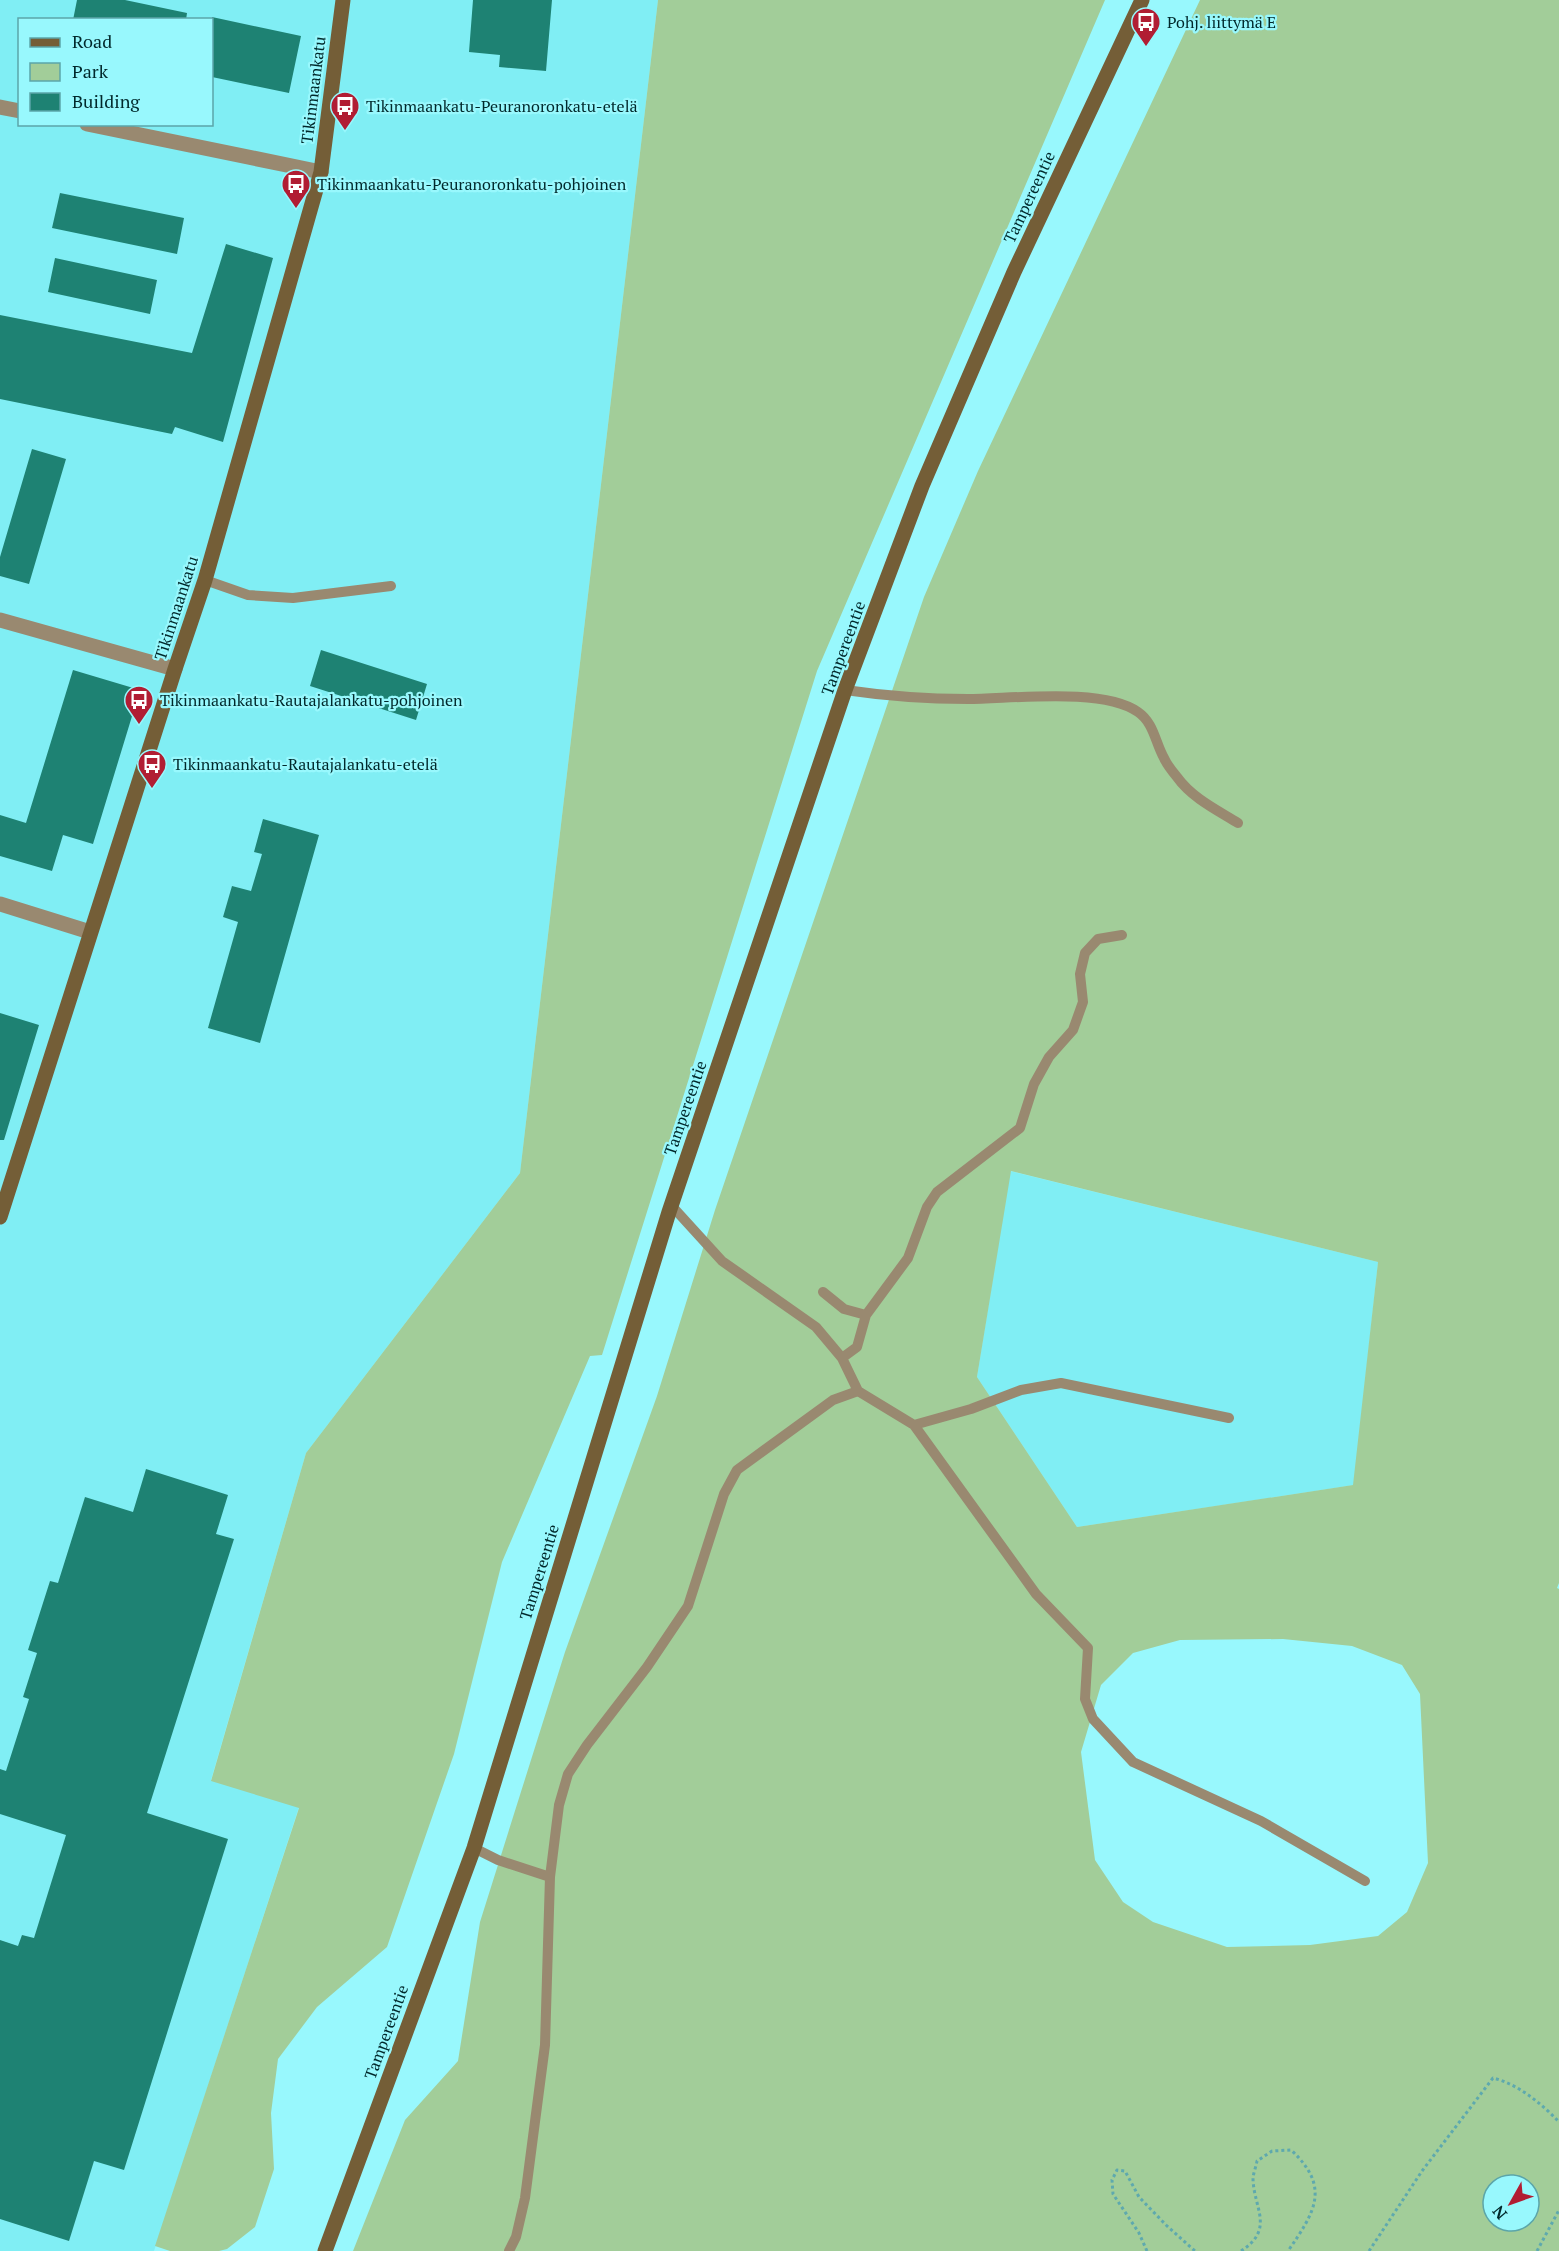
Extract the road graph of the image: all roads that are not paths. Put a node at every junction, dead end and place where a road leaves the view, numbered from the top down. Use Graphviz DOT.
graph roads {
  1 [pos="343,0"];
  2 [pos="1142,0"];
  3 [pos="0,107"];
  4 [pos="18,111"];
  5 [pos="97,126"];
  6 [pos="321,172"];
  7 [pos="205,580"];
  8 [pos="391,586"];
  9 [pos="0,620"];
  10 [pos="175,669"];
  11 [pos="845,690"];
  12 [pos="1238,823"];
  13 [pos="0,904"];
  14 [pos="90,932"];
  15 [pos="1122,934"];
  16 [pos="671,1205"];
  17 [pos="0,1217"];
  18 [pos="823,1292"];
  19 [pos="866,1315"];
  20 [pos="842,1358"];
  21 [pos="858,1391"];
  22 [pos="1228,1418"];
  23 [pos="914,1425"];
  24 [pos="474,1848"];
  25 [pos="550,1877"];
  26 [pos="1365,1881"];
  27 [pos="325,2251"];
  28 [pos="509,2251"];
  1 -- 6 [label="main road, Tikinmaankatu"];
  2 -- 11 [label="main road, Tampereentie"];
  3 -- 4 [label="street"];
  5 -- 6 [label="street"];
  6 -- 7 [label="main road, Tikinmaankatu"];
  7 -- 8 [label="lane"];
  7 -- 10 [label="main road, Tikinmaankatu"];
  9 -- 10 [label="street"];
  10 -- 14 [label="main road, Tikinmaankatu"];
  11 -- 12 [label="lane"];
  11 -- 16 [label="main road, Tampereentie"];
  13 -- 14 [label="street"];
  14 -- 17 [label="main road, Tikinmaankatu"];
  15 -- 19 [label="lane"];
  16 -- 20 [label="lane"];
  16 -- 24 [label="main road, Tampereentie"];
  18 -- 19 [label="lane"];
  19 -- 20 [label="lane"];
  20 -- 21 [label="lane"];
  21 -- 23 [label="lane"];
  21 -- 25 [label="lane"];
  22 -- 23 [label="lane"];
  23 -- 26 [label="lane"];
  24 -- 25 [label="lane"];
  24 -- 27 [label="main road, Tampereentie"];
  25 -- 28 [label="lane"];
}
